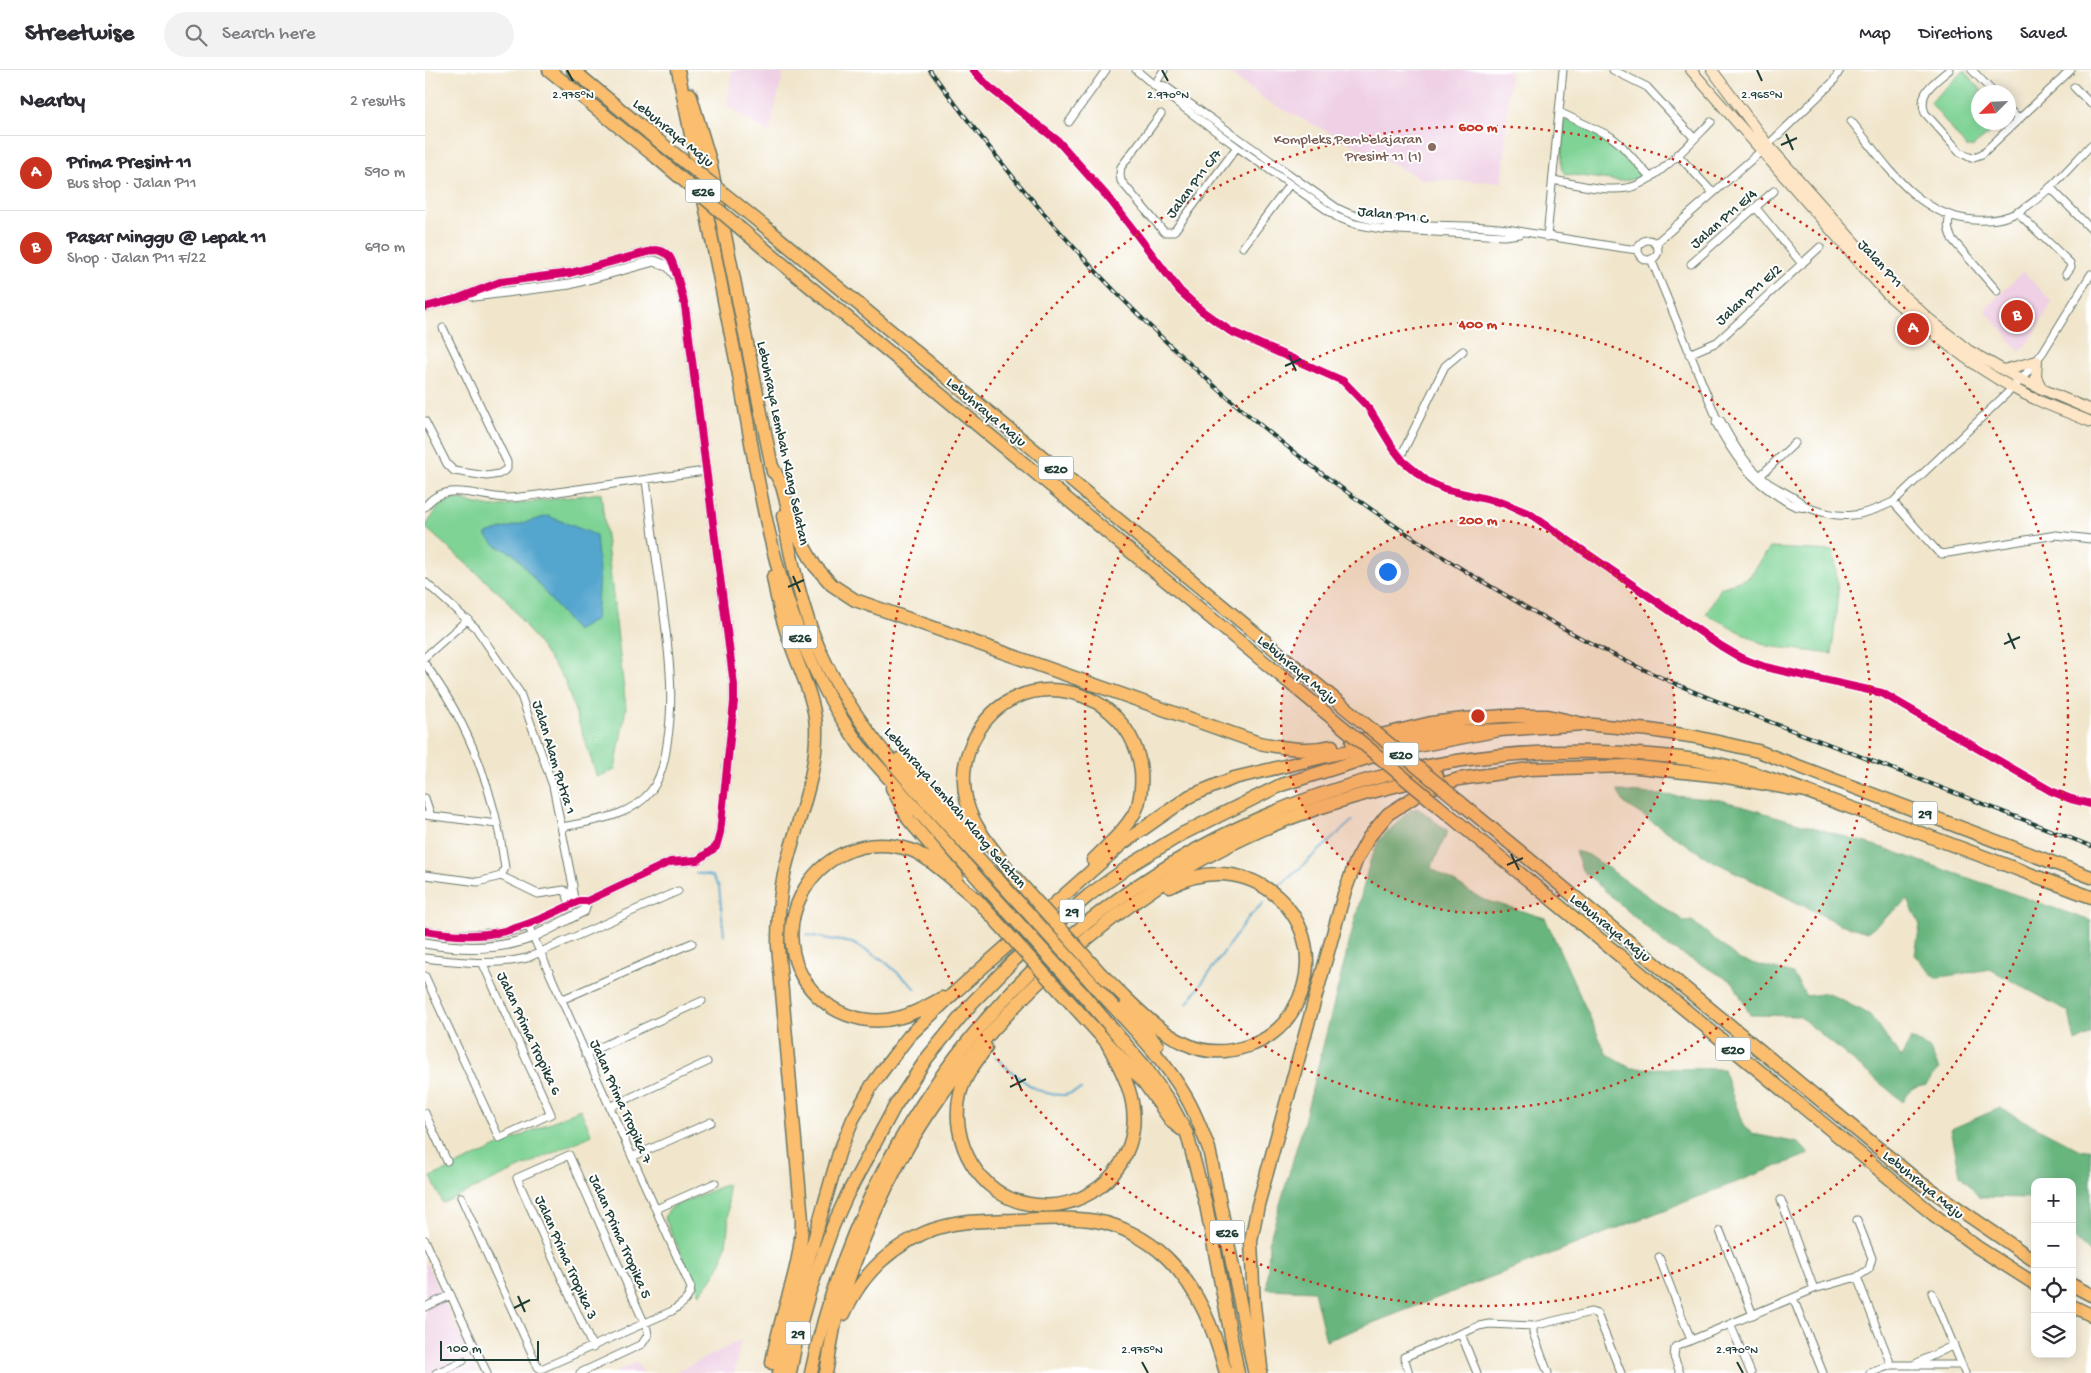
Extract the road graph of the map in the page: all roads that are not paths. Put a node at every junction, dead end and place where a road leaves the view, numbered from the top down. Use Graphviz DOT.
graph roads {
  1 [pos="549,70"];
  2 [pos="573,70"];
  3 [pos="678,70"];
  4 [pos="686,70"];
  5 [pos="973,70"];
  6 [pos="1106,70"];
  7 [pos="1136,70"];
  8 [pos="1164,70"];
  9 [pos="1563,70"];
  10 [pos="1613,70"];
  11 [pos="1691,70"];
  12 [pos="1712,70"];
  13 [pos="1840,70"];
  14 [pos="1949,70"];
  15 [pos="1972,70"];
  16 [pos="2071,70"];
  17 [pos="2061,73"];
  18 [pos="1155,84"];
  19 [pos="1986,85"];
  20 [pos="2073,87"];
  21 [pos="2091,104"];
  22 [pos="1559,112"];
  23 [pos="1161,114"];
  24 [pos="2016,117"];
  25 [pos="2019,120"];
  26 [pos="1851,121"];
  27 [pos="1069,122"];
  28 [pos="1711,122"];
  29 [pos="1695,138"];
  30 [pos="2091,145"];
  31 [pos="1237,147"];
  32 [pos="1765,147"];
  33 [pos="2085,151"];
  34 [pos="1677,154"];
  35 [pos="2091,158"];
  36 [pos="1651,178"];
  37 [pos="1553,180"];
  38 [pos="1290,184"];
  39 [pos="2050,187"];
  40 [pos="1773,192"];
  41 [pos="1713,193"];
  42 [pos="1756,208"];
  43 [pos="2017,212"];
  44 [pos="1950,216"];
  45 [pos="2091,229"];
  46 [pos="1523,233"];
  47 [pos="1547,237"];
  48 [pos="1655,244"];
  49 [pos="1243,247"];
  50 [pos="1820,247"];
  51 [pos="1639,250"];
  52 [pos="1651,259"];
  53 [pos="1691,264"];
  54 [pos="1802,264"];
  55 [pos="597,266"];
  56 [pos="609,274"];
  57 [pos="2066,274"];
  58 [pos="2091,274"];
  59 [pos="675,275"];
  60 [pos="536,277"];
  61 [pos="493,284"];
  62 [pos="510,291"];
  63 [pos="1997,291"];
  64 [pos="459,298"];
  65 [pos="425,308"];
  66 [pos="443,328"];
  67 [pos="1463,351"];
  68 [pos="1689,354"];
  69 [pos="2037,361"];
  70 [pos="2003,370"];
  71 [pos="2021,380"];
  72 [pos="2013,388"];
  73 [pos="2042,389"];
  74 [pos="2091,410"];
  75 [pos="1717,419"];
  76 [pos="425,421"];
  77 [pos="2091,422"];
  78 [pos="1795,442"];
  79 [pos="1400,458"];
  80 [pos="771,464"];
  81 [pos="707,471"];
  82 [pos="1760,476"];
  83 [pos="646,480"];
  84 [pos="1893,502"];
  85 [pos="426,503"];
  86 [pos="1806,507"];
  87 [pos="2091,539"];
  88 [pos="771,547"];
  89 [pos="425,582"];
  90 [pos="468,619"];
  91 [pos="425,657"];
  92 [pos="425,664"];
  93 [pos="1583,724"];
  94 [pos="1500,730"];
  95 [pos="880,748"];
  96 [pos="1529,769"];
  97 [pos="888,778"];
  98 [pos="1799,790"];
  99 [pos="425,798"];
  100 [pos="2091,804"];
  101 [pos="428,815"];
  102 [pos="497,824"];
  103 [pos="562,827"];
  104 [pos="1011,873"];
  105 [pos="425,876"];
  106 [pos="501,876"];
  107 [pos="2091,877"];
  108 [pos="1071,890"];
  109 [pos="678,891"];
  110 [pos="2091,897"];
  111 [pos="978,901"];
  112 [pos="578,903"];
  113 [pos="1117,915"];
  114 [pos="528,926"];
  115 [pos="425,931"];
  116 [pos="533,937"];
  117 [pos="425,943"];
  118 [pos="692,943"];
  119 [pos="540,953"];
  120 [pos="425,958"];
  121 [pos="483,964"];
  122 [pos="425,976"];
  123 [pos="1096,978"];
  124 [pos="955,992"];
  125 [pos="561,1000"];
  126 [pos="702,1001"];
  127 [pos="1002,1022"];
  128 [pos="1107,1043"];
  129 [pos="585,1054"];
  130 [pos="707,1062"];
  131 [pos="610,1107"];
  132 [pos="425,1113"];
  133 [pos="711,1122"];
  134 [pos="1187,1134"];
  135 [pos="632,1157"];
  136 [pos="447,1161"];
  137 [pos="517,1178"];
  138 [pos="715,1183"];
  139 [pos="461,1197"];
  140 [pos="1781,1200"];
  141 [pos="655,1209"];
  142 [pos="1857,1220"];
  143 [pos="1720,1232"];
  144 [pos="425,1240"];
  145 [pos="1659,1257"];
  146 [pos="2031,1259"];
  147 [pos="1857,1277"];
  148 [pos="2031,1281"];
  149 [pos="2076,1287"];
  150 [pos="1814,1289"];
  151 [pos="1932,1292"];
  152 [pos="451,1295"];
  153 [pos="2091,1295"];
  154 [pos="1793,1298"];
  155 [pos="425,1307"];
  156 [pos="2076,1308"];
  157 [pos="1753,1314"];
  158 [pos="2091,1314"];
  159 [pos="1730,1324"];
  160 [pos="1533,1326"];
  161 [pos="646,1327"];
  162 [pos="1461,1334"];
  163 [pos="1691,1340"];
  164 [pos="1954,1345"];
  165 [pos="593,1348"];
  166 [pos="463,1361"];
  167 [pos="1962,1365"];
  168 [pos="1891,1366"];
  169 [pos="1910,1366"];
  170 [pos="437,1373"];
  171 [pos="487,1373"];
  172 [pos="581,1373"];
  173 [pos="771,1373"];
  174 [pos="779,1373"];
  175 [pos="790,1373"];
  176 [pos="811,1373"];
  177 [pos="827,1373"];
  178 [pos="1226,1373"];
  179 [pos="1238,1373"];
  180 [pos="1255,1373"];
  181 [pos="1260,1373"];
  182 [pos="1409,1373"];
  183 [pos="1477,1373"];
  184 [pos="1548,1373"];
  185 [pos="1621,1373"];
  186 [pos="1681,1373"];
  187 [pos="1751,1373"];
  188 [pos="1823,1373"];
  189 [pos="1869,1373"];
  190 [pos="1965,1373"];
  1 -- 148 [label="highway, Lebuhraya Maju / E20, bridge"];
  2 -- 146 [label="highway, Lebuhraya Maju / E20, bridge"];
  3 -- 88 [label="highway, Lebuhraya Lembah Klang Selatan / E26"];
  4 -- 80 [label="highway, Lebuhraya Lembah Klang Selatan / E26"];
  5 -- 79 [label="street"];
  6 -- 27 [label="street"];
  7 -- 18 [label="street, Jalan P11 C"];
  8 -- 18 [label="street"];
  9 -- 22 [label="street"];
  10 -- 29 [label="street"];
  11 -- 32 [label="main road, Jalan P11"];
  12 -- 32 [label="main road, Jalan P11"];
  13 -- 32 [label="street"];
  14 -- 25 [label="street"];
  15 -- 19 [label="street"];
  16 -- 17 [label="street"];
  17 -- 25 [label="street"];
  18 -- 31 [label="street, Jalan P11 C"];
  18 -- 46 [label="street, Jalan P11 C"];
  20 -- 21 [label="street"];
  22 -- 36 [label="street"];
  22 -- 37 [label="street"];
  23 -- 31 [label="street, Jalan P11 C/7"];
  24 -- 25 [label="street"];
  26 -- 44 [label="street"];
  28 -- 29 [label="street"];
  29 -- 34 [label="street"];
  30 -- 33 [label="street"];
  31 -- 38 [label="street, Jalan P11 C"];
  32 -- 41 [label="street"];
  32 -- 70 [label="main road, Jalan P11"];
  32 -- 72 [label="main road, Jalan P11"];
  33 -- 35 [label="street"];
  33 -- 39 [label="street"];
  34 -- 36 [label="street"];
  34 -- 41 [label="street"];
  36 -- 37 [label="street"];
  37 -- 47 [label="street"];
  38 -- 46 [label="street, Jalan P11 C"];
  38 -- 49 [label="street"];
  39 -- 43 [label="street"];
  39 -- 45 [label="street"];
  40 -- 42 [label="street, Jalan P11 E/4"];
  41 -- 48 [label="street"];
  42 -- 53 [label="street, Jalan P11 E/4"];
  42 -- 54 [label="street"];
  43 -- 44 [label="street"];
  43 -- 57 [label="street"];
  44 -- 63 [label="street"];
  46 -- 47 [label="street, Jalan P11 C"];
  47 -- 51 [label="street, Jalan P11 C"];
  48 -- 51 [label="street"];
  48 -- 52 [label="street"];
  50 -- 54 [label="street, Jalan P11 E/2"];
  51 -- 52 [label="street"];
  52 -- 68 [label="street"];
  54 -- 68 [label="street, Jalan P11 E/2"];
  55 -- 56 [label="street"];
  55 -- 59 [label="street"];
  55 -- 60 [label="street"];
  56 -- 59 [label="street"];
  56 -- 62 [label="street"];
  58 -- 69 [label="street"];
  59 -- 81 [label="street"];
  60 -- 61 [label="street"];
  60 -- 62 [label="street"];
  61 -- 62 [label="street"];
  61 -- 64 [label="street"];
  62 -- 64 [label="street"];
  64 -- 65 [label="street"];
  66 -- 76 [label="street"];
  67 -- 79 [label="street"];
  68 -- 75 [label="street"];
  69 -- 70 [label="main road"];
  69 -- 71 [label="street"];
  69 -- 73 [label="main road"];
  70 -- 71 [label="main road, Jalan P11"];
  71 -- 72 [label="street"];
  71 -- 73 [label="main road, Jalan P11"];
  72 -- 77 [label="main road, Jalan P11"];
  72 -- 84 [label="street"];
  73 -- 74 [label="main road, Jalan P11"];
  75 -- 82 [label="street"];
  75 -- 86 [label="street"];
  78 -- 82 [label="street"];
  79 -- 100 [label="street"];
  80 -- 93 [label="highway"];
  80 -- 95 [label="highway, Lebuhraya Lembah Klang Selatan / E26"];
  81 -- 83 [label="street"];
  81 -- 112 [label="street"];
  82 -- 86 [label="street"];
  83 -- 85 [label="street"];
  83 -- 103 [label="street"];
  84 -- 86 [label="street"];
  84 -- 87 [label="street"];
  88 -- 97 [label="highway, Lebuhraya Lembah Klang Selatan / E26"];
  88 -- 173 [label="highway"];
  89 -- 90 [label="street, Jalan Alam Putra 1"];
  90 -- 91 [label="street"];
  90 -- 103 [label="street, Jalan Alam Putra 1"];
  92 -- 102 [label="street"];
  93 -- 94 [label="highway, 29"];
  93 -- 107 [label="highway, 29"];
  94 -- 108 [label="highway"];
  94 -- 175 [label="highway, 29"];
  95 -- 104 [label="highway"];
  95 -- 123 [label="highway, Lebuhraya Lembah Klang Selatan / E26, bridge"];
  96 -- 98 [label="highway"];
  96 -- 113 [label="highway"];
  96 -- 181 [label="highway"];
  97 -- 111 [label="highway"];
  97 -- 134 [label="highway, Lebuhraya Lembah Klang Selatan / E26, bridge"];
  98 -- 110 [label="highway, 29"];
  98 -- 176 [label="highway, 29"];
  99 -- 101 [label="street"];
  101 -- 102 [label="street"];
  102 -- 106 [label="street"];
  103 -- 112 [label="street, Jalan Alam Putra 1"];
  104 -- 108 [label="highway"];
  104 -- 123 [label="highway, bridge"];
  105 -- 106 [label="street"];
  106 -- 112 [label="street"];
  108 -- 124 [label="highway"];
  109 -- 119 [label="street"];
  111 -- 124 [label="highway"];
  111 -- 128 [label="highway, bridge"];
  112 -- 114 [label="street"];
  112 -- 116 [label="street"];
  113 -- 123 [label="highway"];
  113 -- 127 [label="highway"];
  114 -- 115 [label="street"];
  114 -- 116 [label="street, Jalan Prima Tropika 7"];
  116 -- 117 [label="street"];
  116 -- 119 [label="street, Jalan Prima Tropika 7"];
  118 -- 125 [label="street"];
  119 -- 121 [label="street"];
  119 -- 125 [label="street, Jalan Prima Tropika 7"];
  120 -- 121 [label="street"];
  121 -- 122 [label="street, Jalan Prima Tropika 6"];
  123 -- 180 [label="highway, E26"];
  124 -- 174 [label="highway"];
  125 -- 129 [label="street, Jalan Prima Tropika 7"];
  126 -- 129 [label="street"];
  127 -- 128 [label="highway"];
  127 -- 177 [label="highway"];
  128 -- 134 [label="highway"];
  129 -- 131 [label="street, Jalan Prima Tropika 7"];
  130 -- 131 [label="street"];
  131 -- 135 [label="street, Jalan Prima Tropika 7"];
  132 -- 136 [label="street"];
  133 -- 135 [label="street"];
  134 -- 179 [label="highway, Lebuhraya Lembah Klang Selatan / E26"];
  135 -- 141 [label="street, Jalan Prima Tropika 7"];
  137 -- 161 [label="street, Jalan Prima Tropika 5"];
  137 -- 165 [label="street, Jalan Prima Tropika 3"];
  138 -- 141 [label="street"];
  139 -- 165 [label="street"];
  140 -- 150 [label="street"];
  141 -- 161 [label="street, Jalan Prima Tropika 7"];
  142 -- 147 [label="street"];
  143 -- 157 [label="street"];
  144 -- 152 [label="street"];
  145 -- 163 [label="street"];
  147 -- 150 [label="street"];
  147 -- 168 [label="street"];
  149 -- 153 [label="highway"];
  150 -- 154 [label="street"];
  151 -- 164 [label="street"];
  152 -- 155 [label="street"];
  152 -- 171 [label="street"];
  154 -- 157 [label="street"];
  154 -- 188 [label="street"];
  156 -- 158 [label="highway"];
  157 -- 159 [label="street"];
  159 -- 163 [label="street"];
  159 -- 187 [label="street"];
  160 -- 162 [label="street"];
  160 -- 184 [label="street"];
  160 -- 185 [label="street"];
  161 -- 165 [label="street"];
  161 -- 172 [label="street"];
  162 -- 182 [label="street"];
  162 -- 183 [label="street"];
  163 -- 186 [label="street"];
  164 -- 167 [label="street"];
  164 -- 169 [label="street"];
  166 -- 170 [label="street"];
  167 -- 169 [label="street"];
  167 -- 190 [label="street"];
  168 -- 169 [label="street"];
  168 -- 189 [label="street"];
  177 -- 178 [label="highway"];
}
